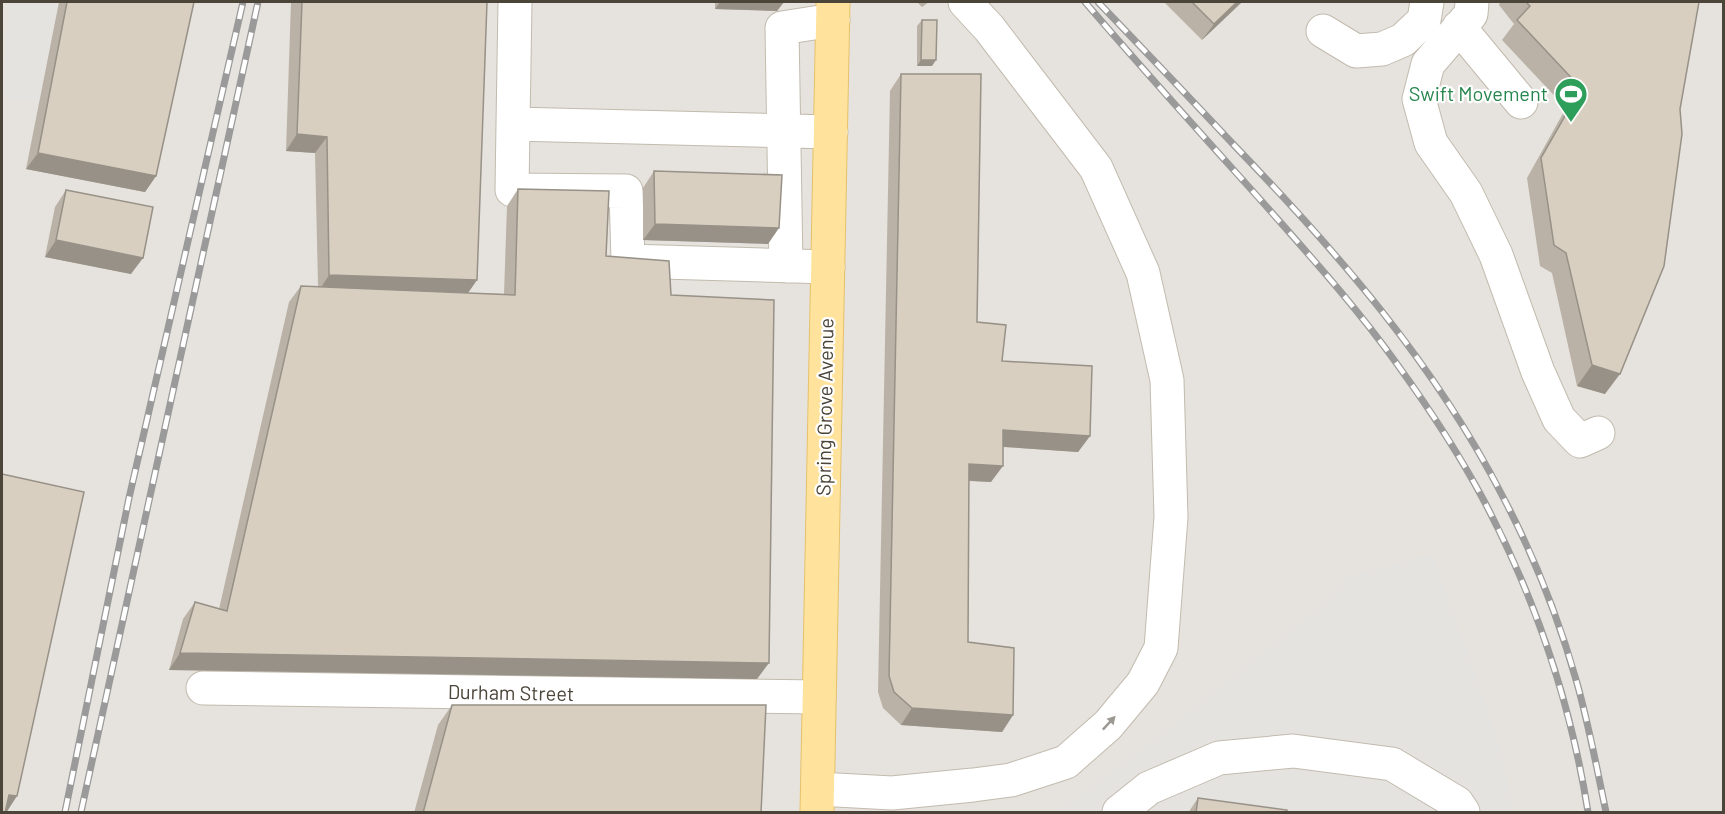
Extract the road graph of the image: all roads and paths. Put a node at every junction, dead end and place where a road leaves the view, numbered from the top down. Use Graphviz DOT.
graph roads {
  1 [pos="515,2"];
  2 [pos="965,2"];
  3 [pos="1427,2"];
  4 [pos="833,11"];
  5 [pos="1466,14"];
  6 [pos="1323,31"];
  7 [pos="1521,102"];
  8 [pos="513,124"];
  9 [pos="783,129"];
  10 [pos="831,132"];
  11 [pos="786,266"];
  12 [pos="828,267"];
  13 [pos="1598,433"];
  14 [pos="203,688"];
  15 [pos="819,697"];
  16 [pos="818,801"];
  17 [pos="1119,813"];
  18 [pos="1463,813"];
  1 -- 8 [label="lane"];
  16 -- 2 [label="lane, one-way"];
  3 -- 6 [label="lane"];
  4 -- 9 [label="lane"];
  4 -- 10 [label="main road, Spring Grove Avenue"];
  5 -- 7 [label="lane"];
  5 -- 13 [label="lane"];
  8 -- 9 [label="lane"];
  8 -- 11 [label="lane"];
  9 -- 10 [label="lane"];
  9 -- 11 [label="lane"];
  10 -- 12 [label="main road, Spring Grove Avenue"];
  11 -- 12 [label="lane"];
  12 -- 15 [label="main road, Spring Grove Avenue"];
  14 -- 15 [label="lane, Durham Street"];
  15 -- 16 [label="main road, Spring Grove Avenue"];
  17 -- 18 [label="lane"];
}
